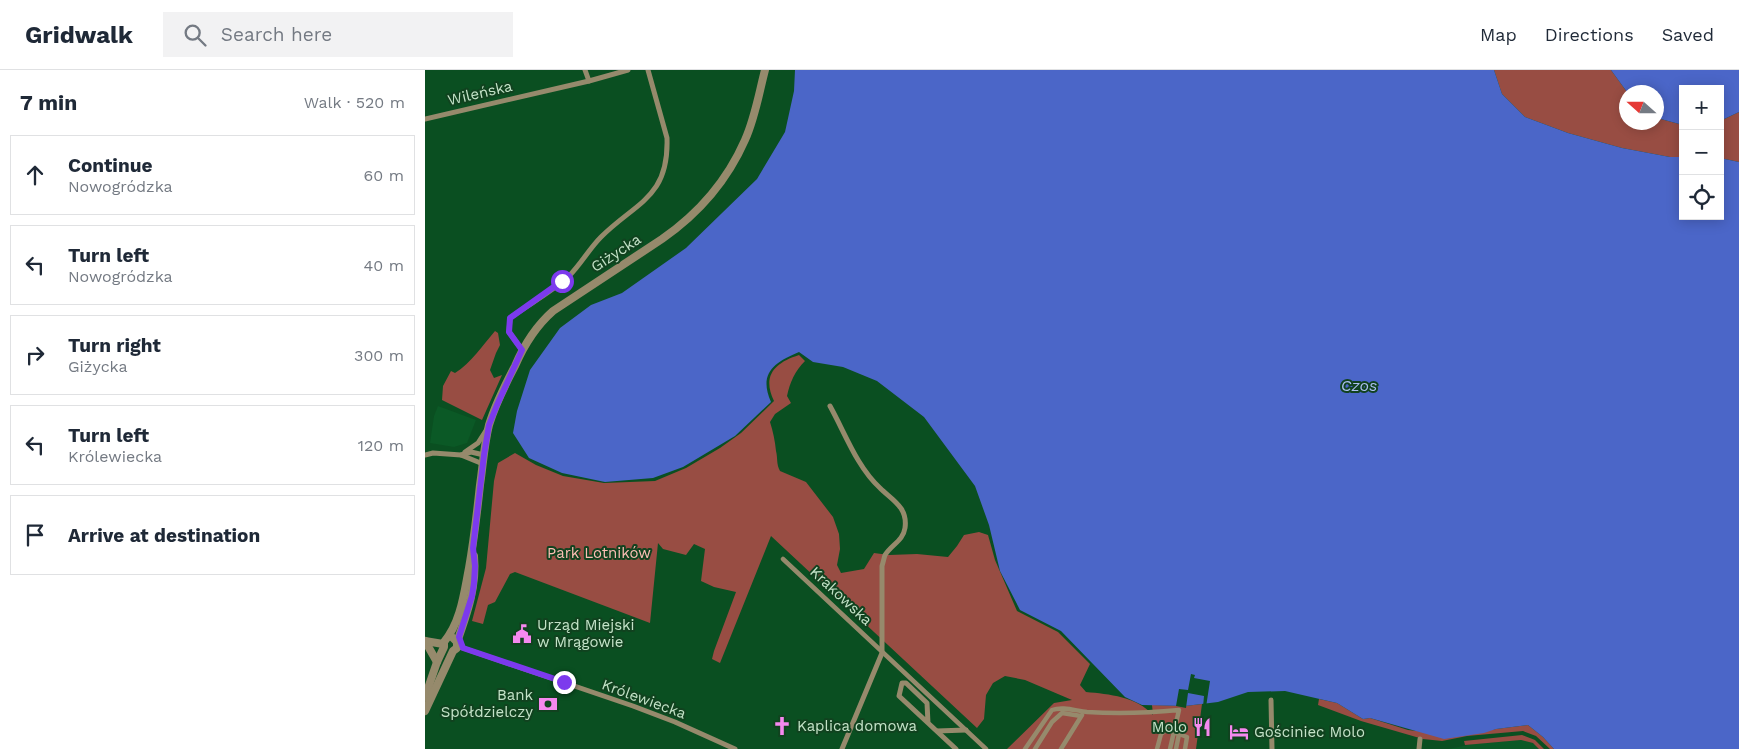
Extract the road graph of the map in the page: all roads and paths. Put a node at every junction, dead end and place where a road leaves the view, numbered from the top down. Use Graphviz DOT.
graph roads {
  1 [pos="585,70"];
  2 [pos="628,70"];
  3 [pos="648,70"];
  4 [pos="765,70"];
  5 [pos="589,81"];
  6 [pos="425,118"];
  7 [pos="522,350"];
  8 [pos="830,406"];
  9 [pos="489,425"];
  10 [pos="425,455"];
  11 [pos="461,455"];
  12 [pos="484,455"];
  13 [pos="483,464"];
  14 [pos="473,548"];
  15 [pos="783,559"];
  16 [pos="425,641"];
  17 [pos="445,643"];
  18 [pos="458,645"];
  19 [pos="882,653"];
  20 [pos="437,662"];
  21 [pos="425,697"];
  22 [pos="1271,700"];
  23 [pos="425,711"];
  24 [pos="1084,711"];
  25 [pos="1081,716"];
  26 [pos="928,723"];
  27 [pos="966,730"];
  28 [pos="937,731"];
  29 [pos="1176,733"];
  30 [pos="1420,739"];
  31 [pos="735,749"];
  32 [pos="842,749"];
  33 [pos="956,749"];
  34 [pos="986,749"];
  35 [pos="1025,749"];
  36 [pos="1035,749"];
  37 [pos="1061,749"];
  38 [pos="1157,749"];
  39 [pos="1170,749"];
  40 [pos="1176,749"];
  41 [pos="1185,749"];
  42 [pos="1271,749"];
  43 [pos="1419,749"];
  1 -- 5 [label="street"];
  2 -- 5 [label="street, Wileńska"];
  3 -- 7 [label="street"];
  4 -- 7 [label="street, Giżycka"];
  5 -- 6 [label="street, Wileńska"];
  7 -- 9 [label="street, Giżycka"];
  8 -- 19 [label="street"];
  9 -- 11 [label="street"];
  9 -- 12 [label="street, Giżycka"];
  10 -- 11 [label="street"];
  11 -- 12 [label="street"];
  11 -- 13 [label="street"];
  12 -- 13 [label="street, Giżycka"];
  13 -- 14 [label="street, Giżycka"];
  14 -- 17 [label="street, Giżycka"];
  14 -- 18 [label="street, Giżycka"];
  15 -- 19 [label="street, Krakowska"];
  16 -- 17 [label="street"];
  16 -- 20 [label="street"];
  17 -- 18 [label="street"];
  17 -- 18 [label="street"];
  17 -- 20 [label="street, Giżycka"];
  18 -- 23 [label="street, Giżycka"];
  18 -- 31 [label="street, Królewiecka"];
  19 -- 27 [label="street, Krakowska"];
  19 -- 32 [label="street"];
  20 -- 21 [label="street, Giżycka"];
  22 -- 42 [label="street"];
  24 -- 25 [label="street"];
  24 -- 29 [label="street"];
  24 -- 35 [label="street"];
  25 -- 36 [label="street"];
  25 -- 37 [label="street"];
  26 -- 26 [label="street"];
  26 -- 28 [label="street"];
  27 -- 28 [label="street"];
  27 -- 34 [label="street, Krakowska"];
  28 -- 33 [label="street"];
  29 -- 38 [label="street"];
  29 -- 39 [label="street"];
  29 -- 40 [label="street"];
  29 -- 41 [label="street"];
  30 -- 43 [label="street"];
}
